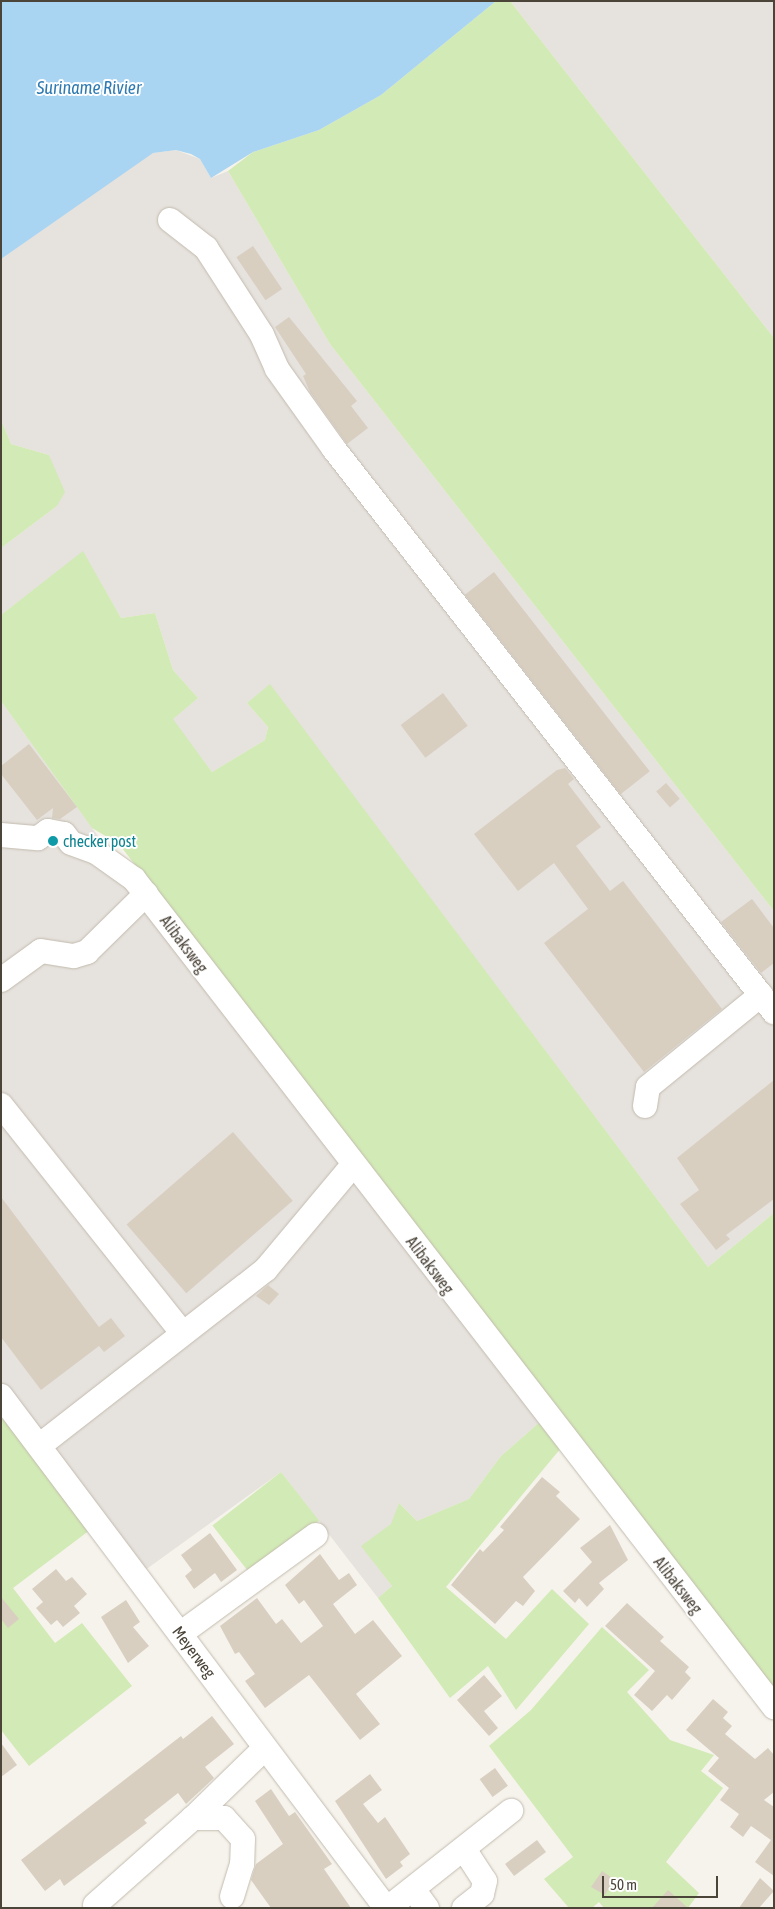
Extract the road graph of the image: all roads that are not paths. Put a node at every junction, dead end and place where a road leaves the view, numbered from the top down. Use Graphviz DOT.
graph roads {
  1 [pos="170,220"];
  2 [pos="1,835"];
  3 [pos="146,894"];
  4 [pos="1,980"];
  5 [pos="767,1004"];
  6 [pos="1,1106"];
  7 [pos="644,1106"];
  8 [pos="354,1165"];
  9 [pos="181,1331"];
  10 [pos="1,1396"];
  11 [pos="39,1446"];
  12 [pos="316,1535"];
  13 [pos="180,1634"];
  14 [pos="774,1708"];
  15 [pos="265,1748"];
  16 [pos="511,1811"];
  17 [pos="193,1818"];
  18 [pos="464,1849"];
  19 [pos="413,1889"];
  20 [pos="232,1904"];
  21 [pos="95,1907"];
  22 [pos="387,1908"];
  23 [pos="427,1908"];
  24 [pos="464,1908"];
  1 -- 5 [label="street"];
  2 -- 3 [label="street, Alibaksweg"];
  3 -- 4 [label="street"];
  3 -- 8 [label="street, Alibaksweg"];
  5 -- 7 [label="street"];
  6 -- 9 [label="street"];
  8 -- 9 [label="street"];
  8 -- 14 [label="street, Alibaksweg"];
  9 -- 11 [label="street"];
  10 -- 11 [label="street, Meyerweg"];
  11 -- 13 [label="street, Meyerweg"];
  12 -- 13 [label="street"];
  13 -- 15 [label="street, Meyerweg"];
  15 -- 17 [label="street"];
  15 -- 22 [label="street, Meyerweg"];
  16 -- 18 [label="street"];
  17 -- 20 [label="street"];
  17 -- 21 [label="street"];
  18 -- 19 [label="street"];
  18 -- 24 [label="street"];
  19 -- 22 [label="street"];
  19 -- 23 [label="street"];
}
